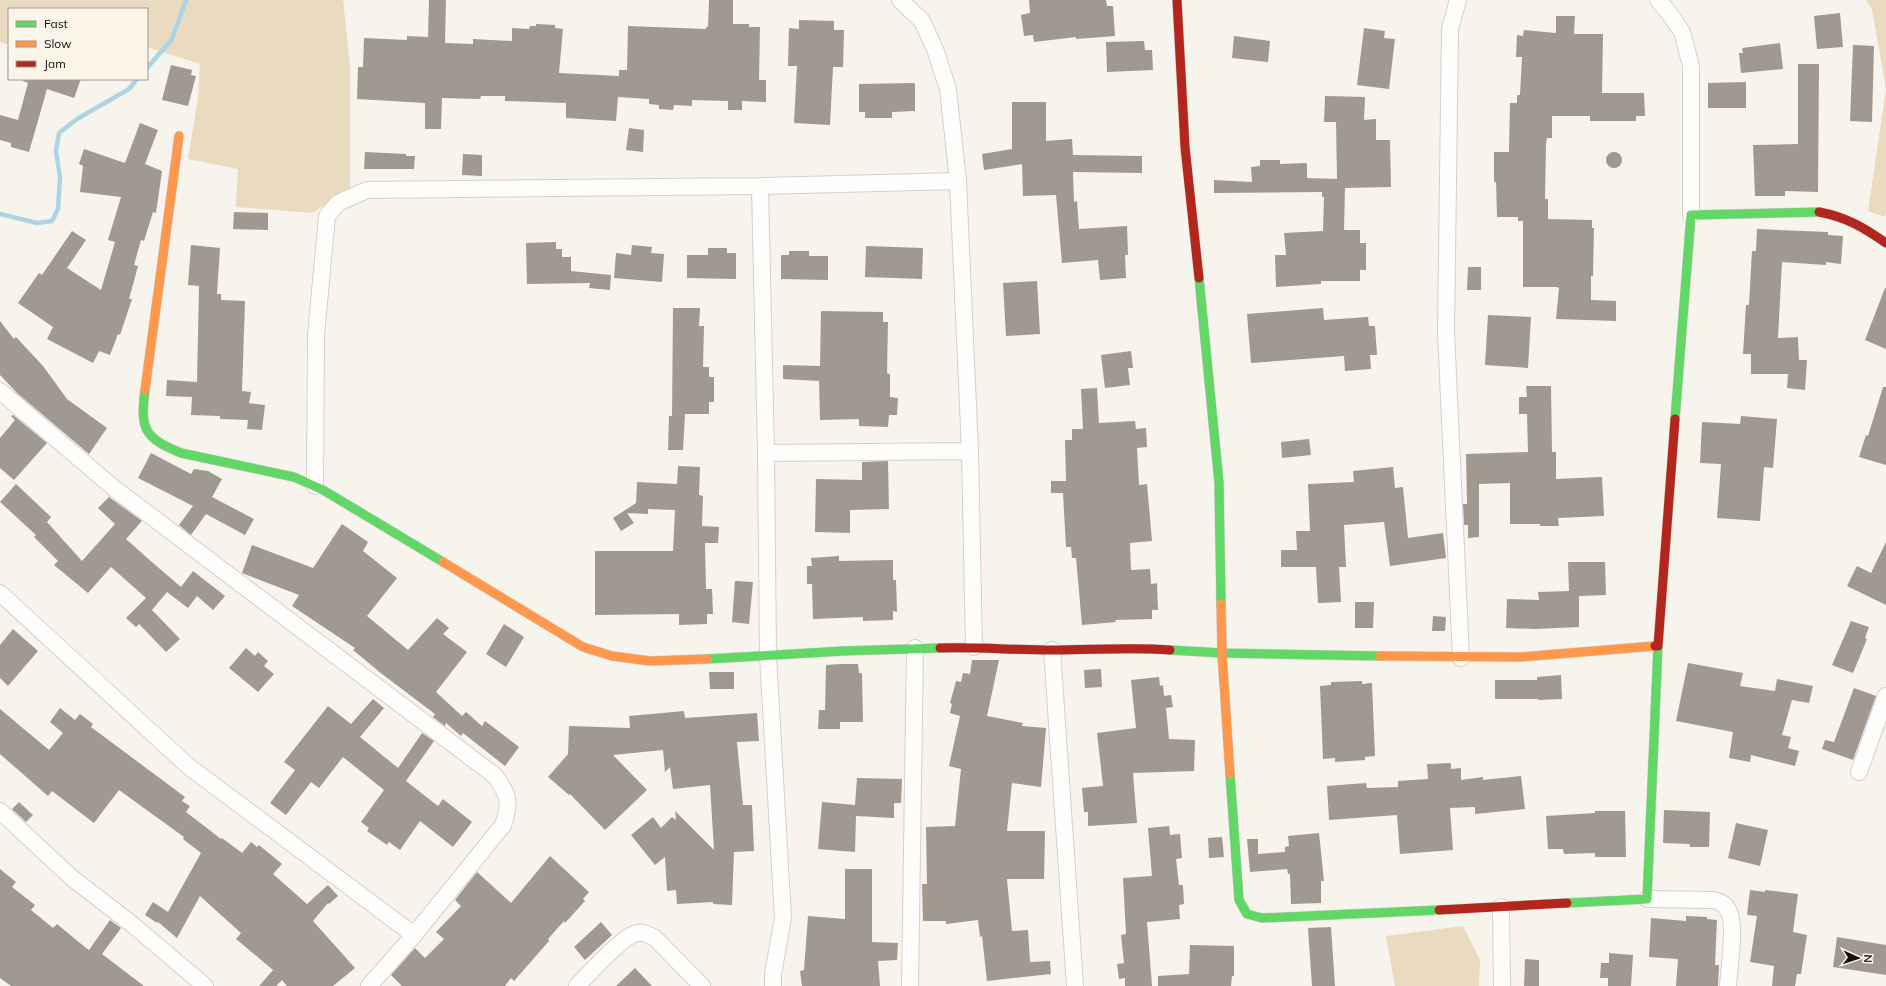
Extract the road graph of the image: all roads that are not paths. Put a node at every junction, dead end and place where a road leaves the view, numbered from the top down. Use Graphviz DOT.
graph roads {
  1 [pos="900,0"];
  2 [pos="1177,0"];
  3 [pos="1458,0"];
  4 [pos="1658,0"];
  5 [pos="179,136"];
  6 [pos="958,181"];
  7 [pos="760,186"];
  8 [pos="1691,215"];
  9 [pos="1886,243"];
  10 [pos="0,391"];
  11 [pos="970,451"];
  12 [pos="766,453"];
  13 [pos="315,486"];
  14 [pos="0,593"];
  15 [pos="1658,646"];
  16 [pos="974,647"];
  17 [pos="915,648"];
  18 [pos="1052,650"];
  19 [pos="1222,653"];
  20 [pos="768,656"];
  21 [pos="1461,658"];
  22 [pos="1886,696"];
  23 [pos="1860,772"];
  24 [pos="0,811"];
  25 [pos="1647,899"];
  26 [pos="1501,908"];
  27 [pos="414,935"];
  28 [pos="205,986"];
  29 [pos="369,986"];
  30 [pos="577,986"];
  31 [pos="702,986"];
  32 [pos="773,986"];
  33 [pos="910,986"];
  34 [pos="1075,986"];
  35 [pos="1502,986"];
  36 [pos="1728,986"];
  1 -- 6 [label="street"];
  2 -- 19 [label="street"];
  3 -- 21 [label="street"];
  4 -- 8 [label="street"];
  5 -- 13 [label="street"];
  6 -- 7 [label="street"];
  6 -- 11 [label="street"];
  7 -- 12 [label="street"];
  7 -- 13 [label="street"];
  8 -- 9 [label="street"];
  8 -- 15 [label="street"];
  10 -- 27 [label="street"];
  11 -- 12 [label="street"];
  11 -- 16 [label="street"];
  12 -- 20 [label="street"];
  13 -- 20 [label="street"];
  14 -- 27 [label="street"];
  15 -- 21 [label="street"];
  15 -- 25 [label="street"];
  16 -- 17 [label="street"];
  16 -- 18 [label="street"];
  17 -- 20 [label="street"];
  17 -- 33 [label="street"];
  18 -- 19 [label="street"];
  18 -- 34 [label="street"];
  19 -- 21 [label="street"];
  19 -- 26 [label="street"];
  20 -- 32 [label="street"];
  22 -- 23 [label="street"];
  24 -- 28 [label="street"];
  25 -- 26 [label="street"];
  25 -- 36 [label="street"];
  26 -- 35 [label="street"];
  27 -- 29 [label="street"];
  30 -- 31 [label="street"];
}
